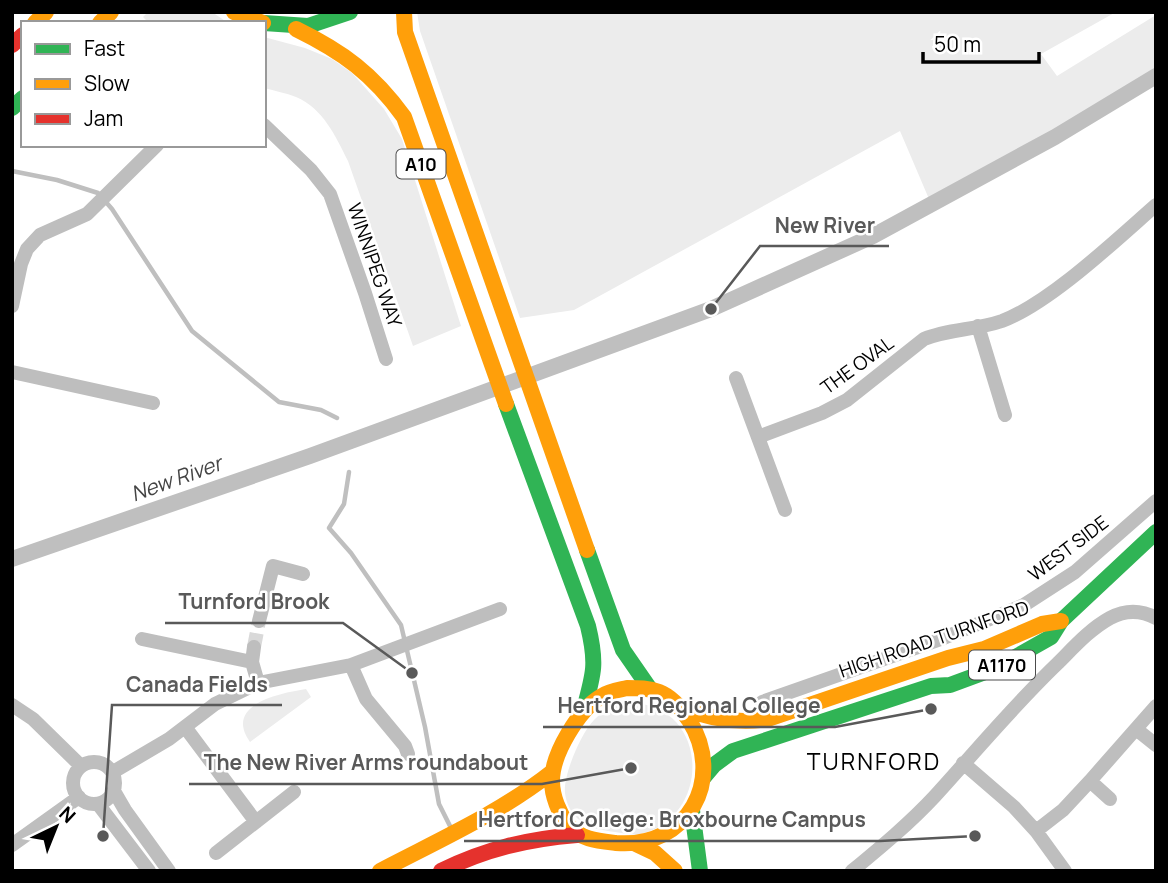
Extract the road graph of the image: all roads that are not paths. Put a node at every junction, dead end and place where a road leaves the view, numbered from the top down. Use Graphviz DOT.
graph roads {
  1 [pos="234,12"];
  2 [pos="350,12"];
  3 [pos="404,12"];
  4 [pos="259,21"];
  5 [pos="266,23"];
  6 [pos="296,29"];
  7 [pos="266,127"];
  8 [pos="155,147"];
  9 [pos="1150,210"];
  10 [pos="1156,227"];
  11 [pos="12,306"];
  12 [pos="978,326"];
  13 [pos="386,359"];
  14 [pos="12,372"];
  15 [pos="736,378"];
  16 [pos="153,403"];
  17 [pos="1005,415"];
  18 [pos="758,438"];
  19 [pos="1156,501"];
  20 [pos="785,510"];
  21 [pos="1156,533"];
  22 [pos="303,573"];
  23 [pos="500,610"];
  24 [pos="1156,618"];
  25 [pos="259,621"];
  26 [pos="1061,621"];
  27 [pos="142,639"];
  28 [pos="941,639"];
  29 [pos="254,647"];
  30 [pos="948,658"];
  31 [pos="252,662"];
  32 [pos="351,665"];
  33 [pos="258,683"];
  34 [pos="931,686"];
  35 [pos="650,689"];
  36 [pos="762,702"];
  37 [pos="12,705"];
  38 [pos="1156,706"];
  39 [pos="681,707"];
  40 [pos="584,709"];
  41 [pos="185,727"];
  42 [pos="1136,729"];
  43 [pos="1156,745"];
  44 [pos="408,754"];
  45 [pos="963,763"];
  46 [pos="81,766"];
  47 [pos="113,772"];
  48 [pos="552,772"];
  49 [pos="703,778"];
  50 [pos="1090,781"];
  51 [pos="114,791"];
  52 [pos="294,792"];
  53 [pos="79,797"];
  54 [pos="1110,799"];
  55 [pos="98,804"];
  56 [pos="692,810"];
  57 [pos="256,822"];
  58 [pos="1036,831"];
  59 [pos="578,835"];
  60 [pos="636,844"];
  61 [pos="12,845"];
  62 [pos="215,853"];
  63 [pos="448,867"];
  64 [pos="149,871"];
  65 [pos="169,871"];
  66 [pos="380,871"];
  67 [pos="675,871"];
  68 [pos="700,871"];
  69 [pos="852,871"];
  70 [pos="1065,871"];
  1 -- 4 [label="main road, A10"];
  2 -- 6 [label="main road, A10"];
  3 -- 35 [label="main road, A10"];
  5 -- 6 [label="main road, A10"];
  6 -- 40 [label="main road, A10"];
  7 -- 13 [label="street, WINNIPEG WAY"];
  8 -- 11 [label="street"];
  9 -- 10 [label="street"];
  9 -- 12 [label="street, THE OVAL"];
  12 -- 17 [label="street"];
  12 -- 18 [label="street, THE OVAL"];
  14 -- 16 [label="street"];
  15 -- 18 [label="street"];
  18 -- 20 [label="street"];
  19 -- 28 [label="street, WEST SIDE"];
  21 -- 26 [label="main road, A1170"];
  22 -- 25 [label="street"];
  23 -- 32 [label="street"];
  24 -- 45 [label="street"];
  26 -- 30 [label="main road, HIGH ROAD TURNFORD / A1170"];
  26 -- 34 [label="main road, HIGH ROAD TURNFORD / A1170"];
  27 -- 31 [label="street"];
  28 -- 30 [label="street"];
  28 -- 36 [label="street, WEST SIDE"];
  29 -- 31 [label="street"];
  30 -- 34 [label="main road"];
  30 -- 39 [label="main road, HIGH ROAD TURNFORD / A1170"];
  31 -- 33 [label="street"];
  32 -- 33 [label="street"];
  32 -- 44 [label="street"];
  33 -- 41 [label="street"];
  34 -- 49 [label="main road, HIGH ROAD TURNFORD / A1170"];
  35 -- 39 [label="main road"];
  35 -- 40 [label="main road"];
  37 -- 46 [label="street"];
  38 -- 42 [label="street"];
  39 -- 49 [label="main road"];
  40 -- 48 [label="main road"];
  41 -- 47 [label="street"];
  41 -- 57 [label="street"];
  42 -- 43 [label="street"];
  42 -- 50 [label="street"];
  45 -- 58 [label="street"];
  45 -- 69 [label="street"];
  46 -- 47 [label="street"];
  46 -- 53 [label="street"];
  47 -- 51 [label="street"];
  48 -- 59 [label="main road"];
  48 -- 66 [label="main road"];
  49 -- 56 [label="main road"];
  50 -- 54 [label="street"];
  50 -- 58 [label="street"];
  51 -- 55 [label="street"];
  51 -- 65 [label="street"];
  52 -- 57 [label="street"];
  53 -- 55 [label="street"];
  53 -- 61 [label="street"];
  55 -- 64 [label="street"];
  56 -- 60 [label="main road"];
  56 -- 68 [label="main road"];
  57 -- 62 [label="street"];
  58 -- 70 [label="street"];
  59 -- 60 [label="main road"];
  59 -- 63 [label="main road"];
  60 -- 67 [label="main road"];
}
